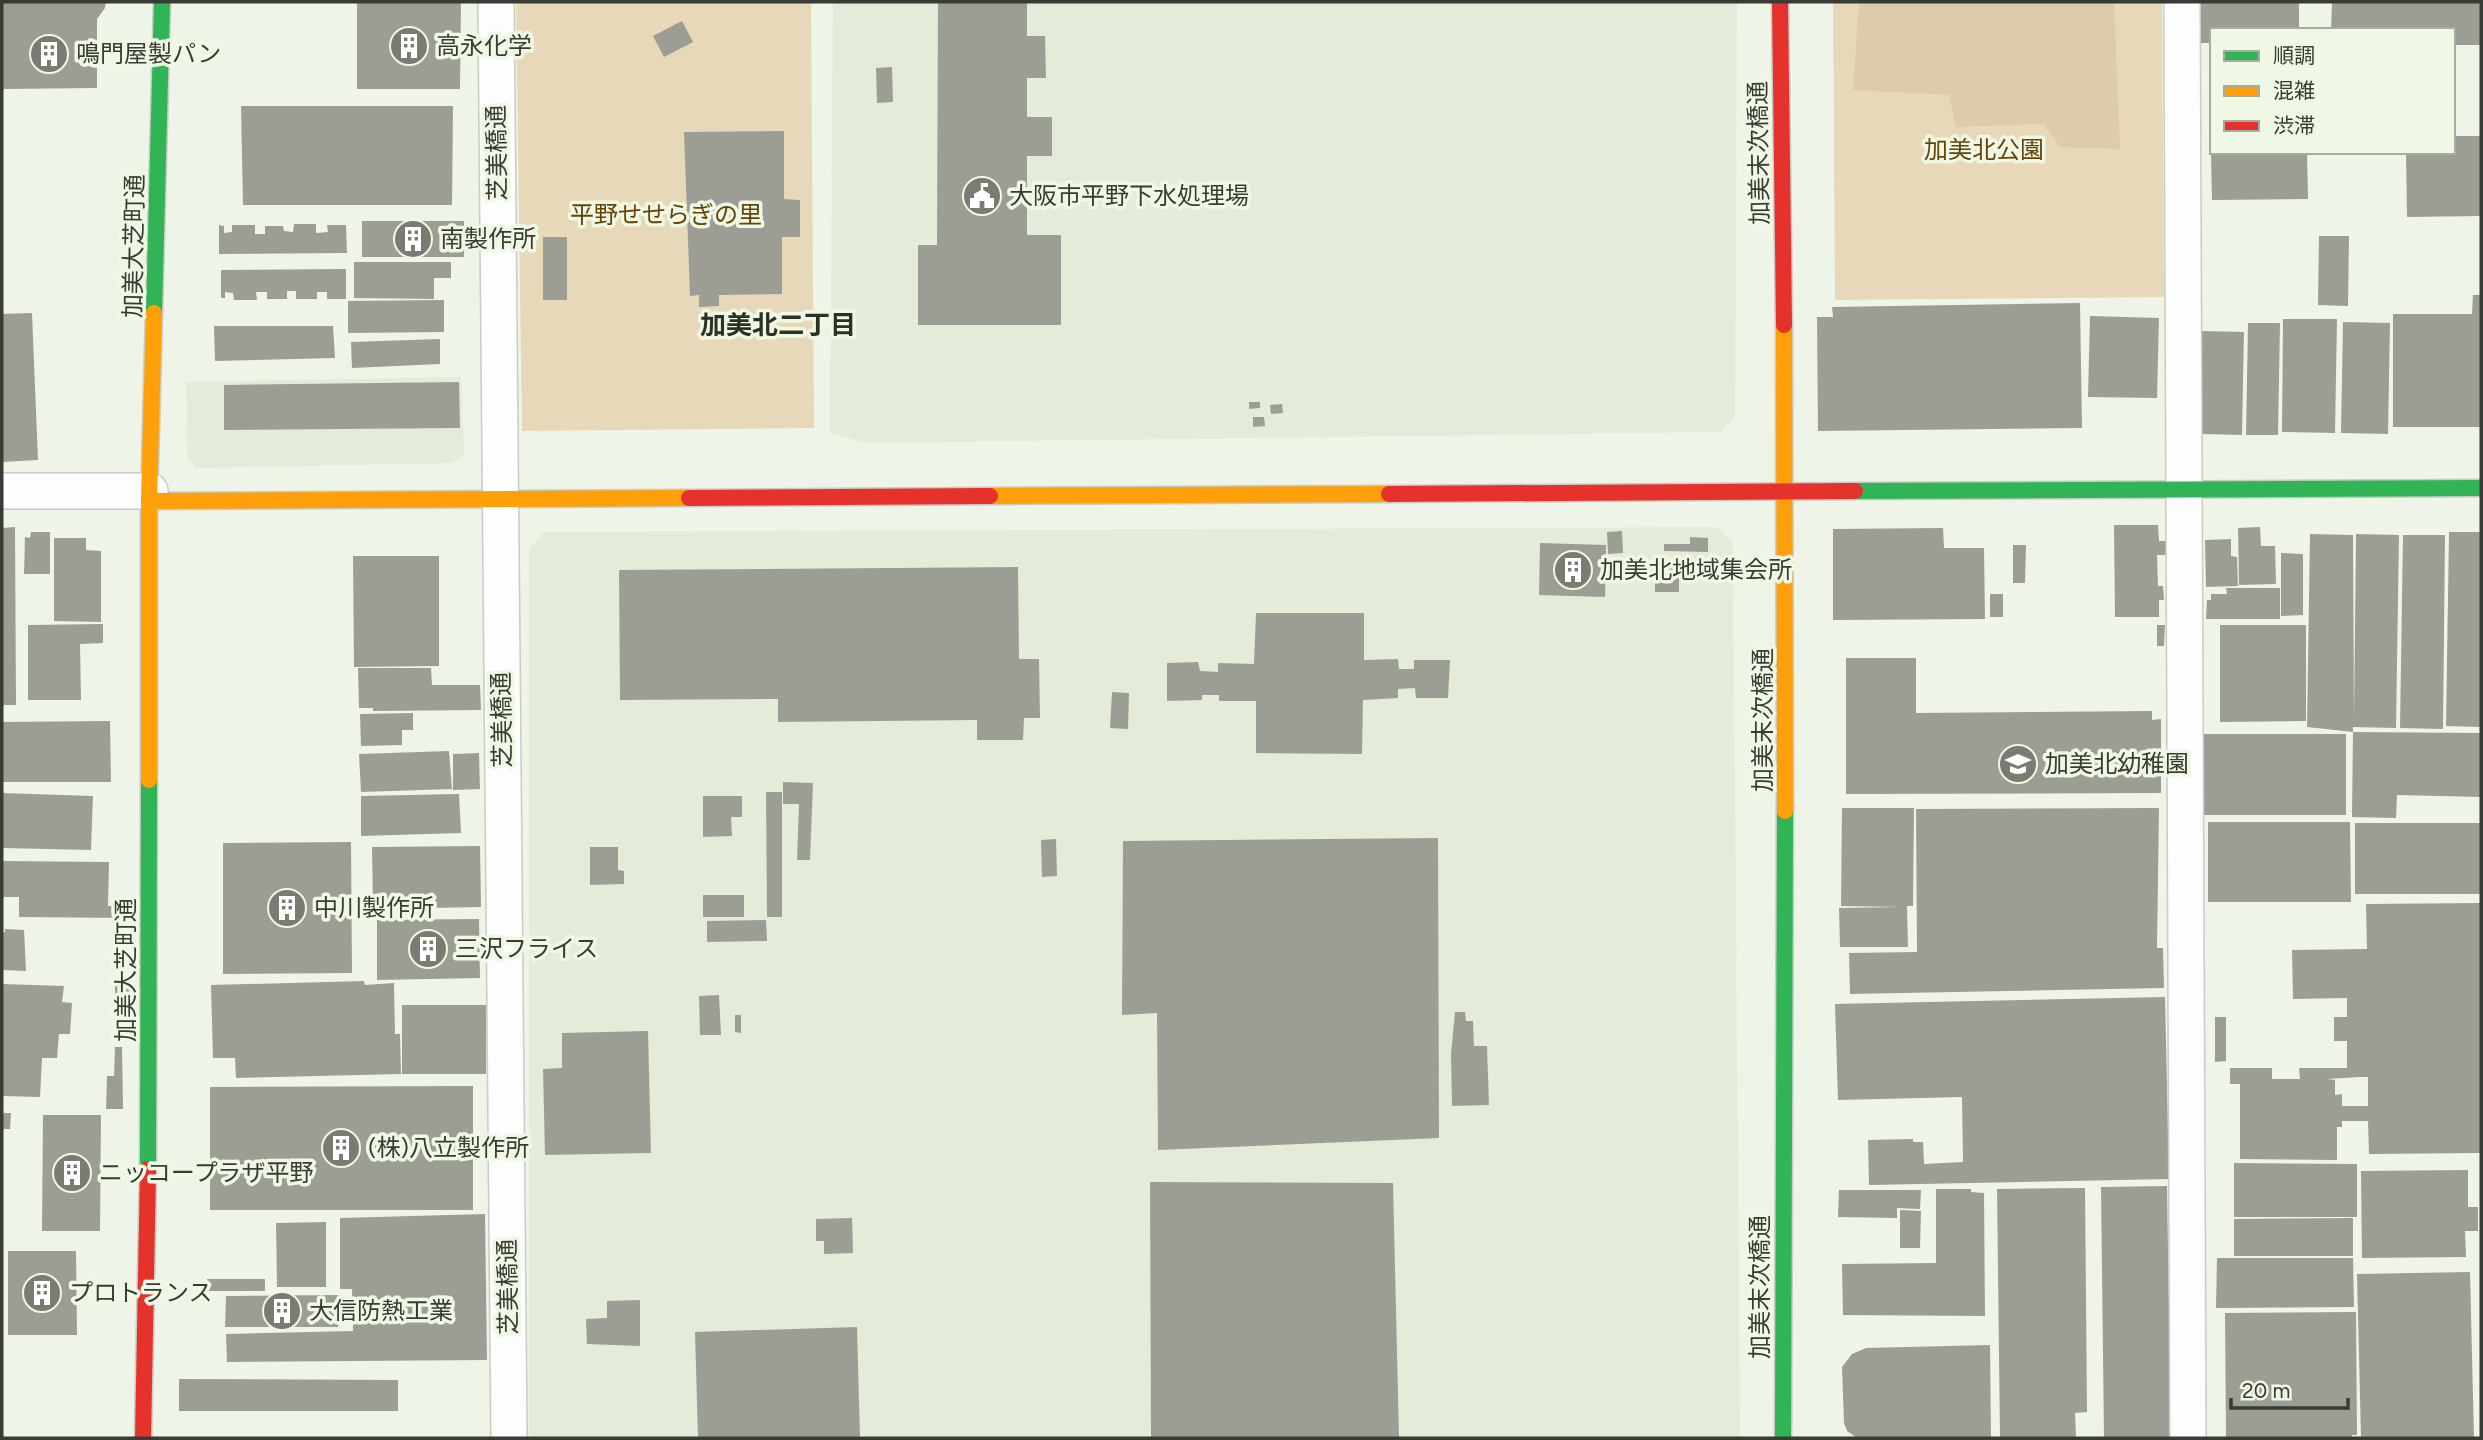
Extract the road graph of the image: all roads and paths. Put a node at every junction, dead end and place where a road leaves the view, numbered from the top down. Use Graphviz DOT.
graph roads {
  1 [pos="162,2"];
  2 [pos="496,2"];
  3 [pos="1780,2"];
  4 [pos="2182,2"];
  5 [pos="2481,488"];
  6 [pos="2184,489"];
  7 [pos="2,491"];
  8 [pos="1786,491"];
  9 [pos="150,496"];
  10 [pos="500,498"];
  11 [pos="143,1438"];
  12 [pos="509,1438"];
  13 [pos="1783,1438"];
  14 [pos="2188,1438"];
  1 -- 9 [label="street, 加美大芝町通"];
  2 -- 10 [label="street, 芝美橋通"];
  3 -- 8 [label="street, 加美末次橋通"];
  4 -- 6 [label="street"];
  5 -- 6 [label="street"];
  6 -- 8 [label="street"];
  6 -- 14 [label="street"];
  7 -- 9 [label="street"];
  8 -- 10 [label="street"];
  8 -- 13 [label="street, 加美末次橋通"];
  9 -- 10 [label="street"];
  9 -- 11 [label="street, 加美大芝町通"];
  10 -- 12 [label="street, 芝美橋通"];
}
